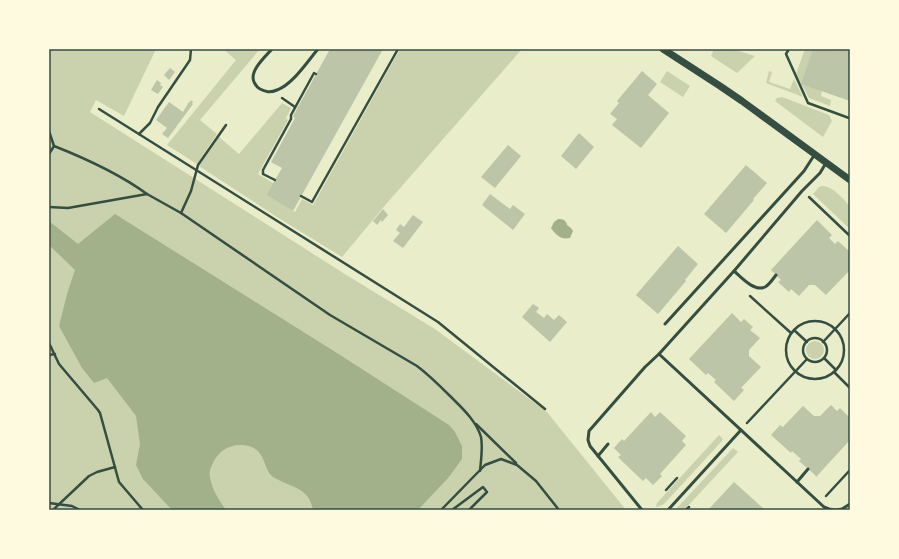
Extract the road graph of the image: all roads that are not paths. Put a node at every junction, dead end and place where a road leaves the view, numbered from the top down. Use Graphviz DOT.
graph roads {
  1 [pos="272,49"];
  2 [pos="318,49"];
  3 [pos="663,49"];
  4 [pos="815,154"];
  5 [pos="826,162"];
  6 [pos="850,180"];
  7 [pos="734,270"];
  8 [pos="776,276"];
  9 [pos="665,324"];
  10 [pos="659,354"];
  11 [pos="741,430"];
  12 [pos="608,444"];
  13 [pos="598,456"];
  14 [pos="808,469"];
  15 [pos="797,482"];
  16 [pos="850,504"];
  17 [pos="642,510"];
  18 [pos="668,510"];
  19 [pos="836,510"];
  1 -- 2 [label="lane"];
  3 -- 4 [label="street"];
  4 -- 5 [label="street"];
  4 -- 9 [label="lane"];
  5 -- 6 [label="street"];
  5 -- 7 [label="lane"];
  7 -- 8 [label="lane"];
  7 -- 10 [label="lane"];
  10 -- 11 [label="lane"];
  10 -- 13 [label="lane"];
  11 -- 15 [label="lane"];
  11 -- 18 [label="lane"];
  12 -- 13 [label="lane"];
  13 -- 17 [label="lane"];
  14 -- 15 [label="lane"];
  15 -- 19 [label="lane"];
  16 -- 19 [label="lane"];
}
